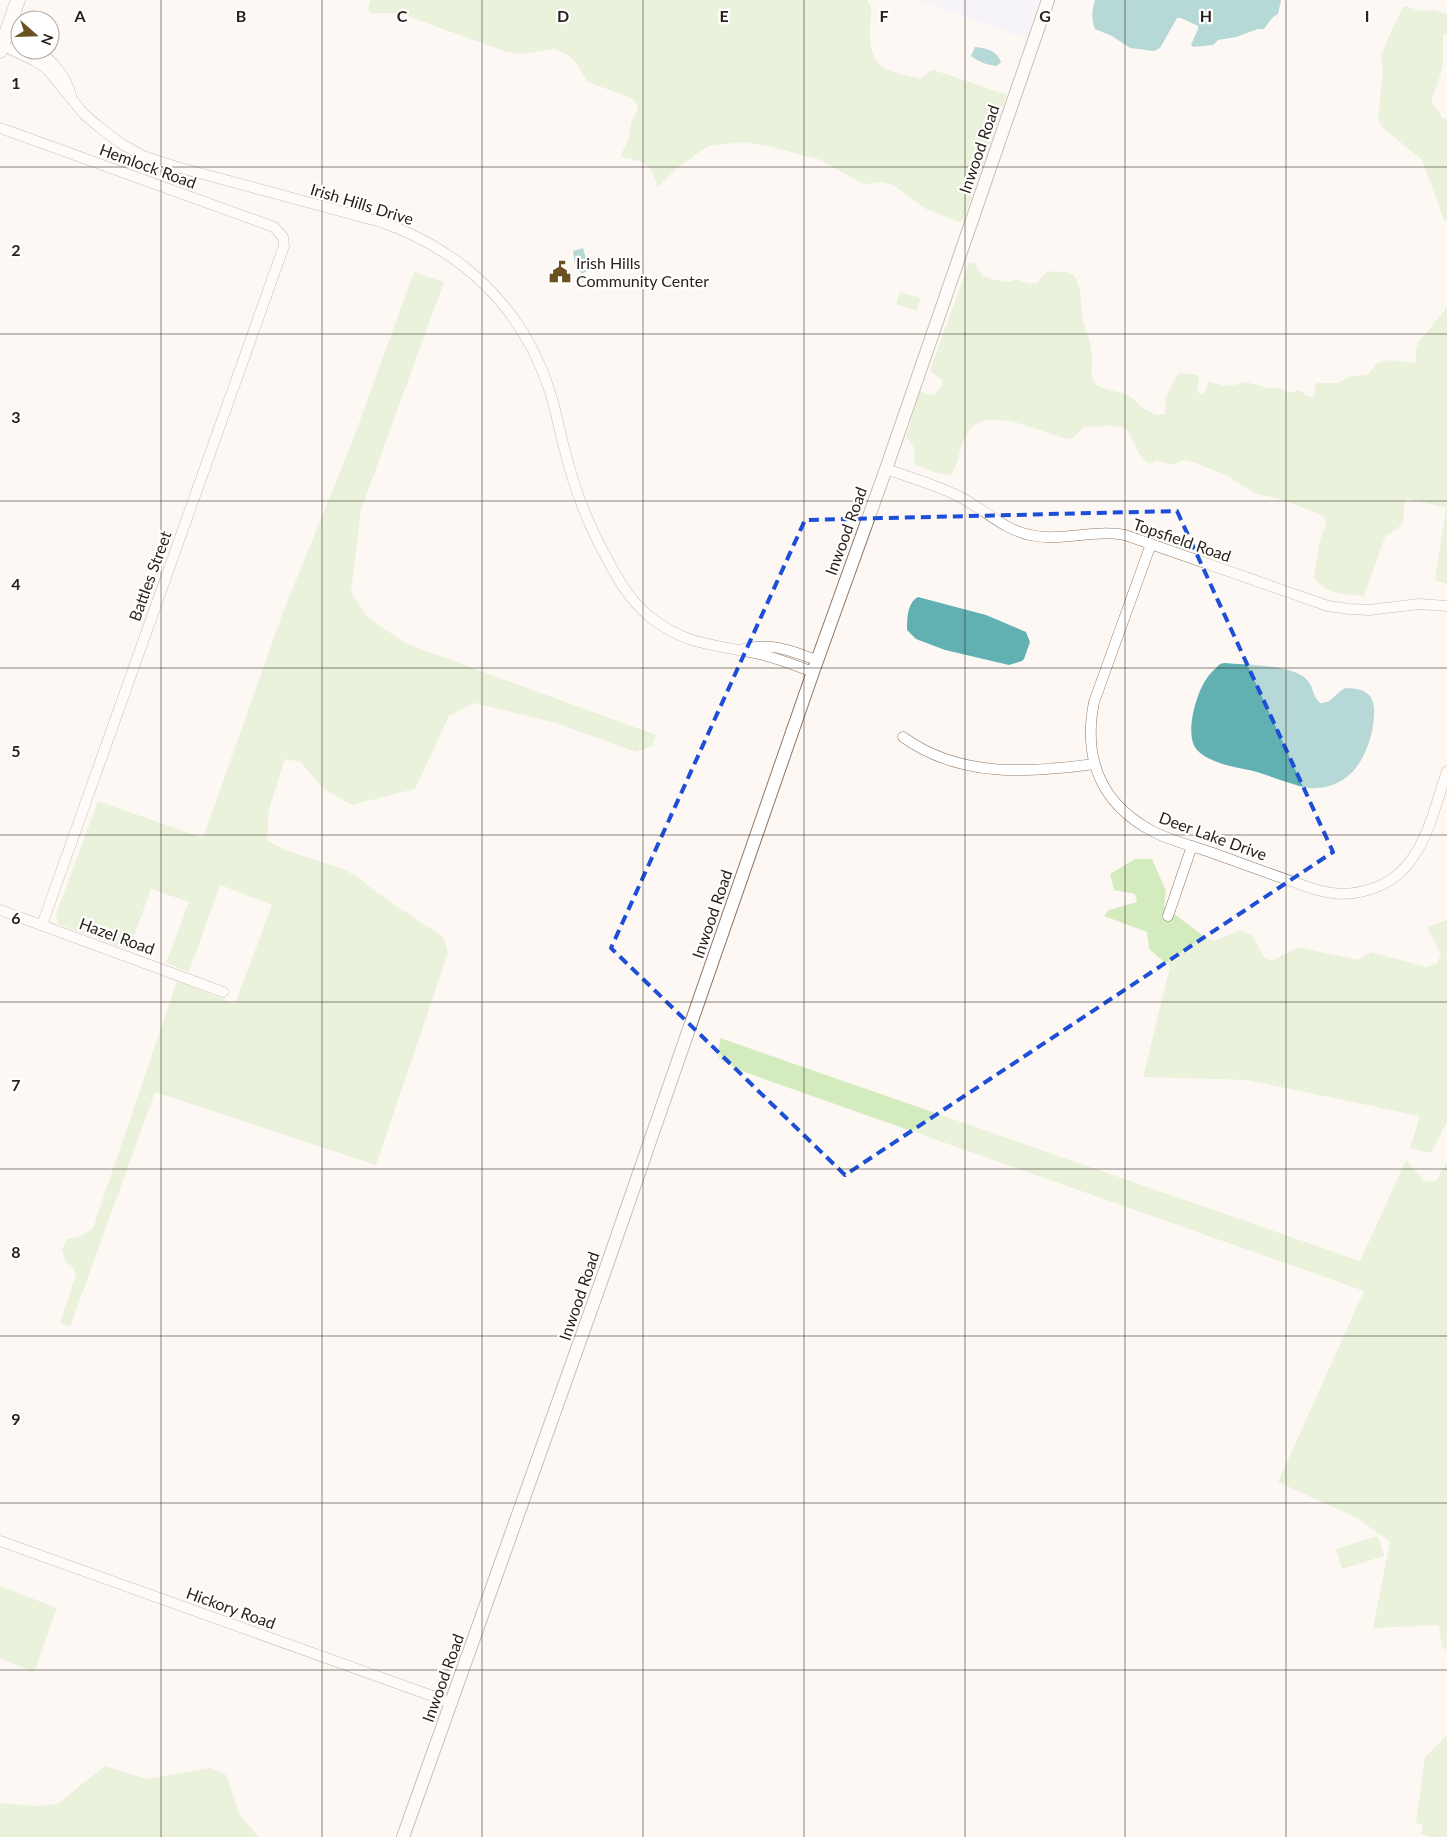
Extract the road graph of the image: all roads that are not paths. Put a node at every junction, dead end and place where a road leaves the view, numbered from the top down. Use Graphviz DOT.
graph roads {
  1 [pos="18,0"];
  2 [pos="1048,0"];
  3 [pos="3,42"];
  4 [pos="50,60"];
  5 [pos="71,96"];
  6 [pos="0,128"];
  7 [pos="283,237"];
  8 [pos="886,469"];
  9 [pos="1151,544"];
  10 [pos="1447,606"];
  11 [pos="815,666"];
  12 [pos="903,737"];
  13 [pos="1094,764"];
  14 [pos="1447,771"];
  15 [pos="1192,846"];
  16 [pos="0,910"];
  17 [pos="1168,916"];
  18 [pos="42,925"];
  19 [pos="223,992"];
  20 [pos="0,1541"];
  21 [pos="452,1703"];
  22 [pos="403,1837"];
  1 -- 3 [label="main road"];
  2 -- 8 [label="street, Inwood Road"];
  3 -- 5 [label="street, Irish Hills Drive"];
  4 -- 5 [label="street, Irish Hills Drive"];
  5 -- 11 [label="street, Irish Hills Drive"];
  6 -- 7 [label="street, Hemlock Road"];
  7 -- 18 [label="street, Battles Street"];
  8 -- 9 [label="street, Topsfield Road"];
  8 -- 11 [label="street, Inwood Road"];
  9 -- 10 [label="street, Topsfield Road"];
  9 -- 13 [label="street, Deer Lake Drive"];
  11 -- 21 [label="street, Inwood Road"];
  12 -- 13 [label="street"];
  13 -- 15 [label="street, Deer Lake Drive"];
  14 -- 15 [label="street, Deer Lake Drive"];
  15 -- 17 [label="street"];
  16 -- 18 [label="street, Hazel Road"];
  18 -- 19 [label="street, Hazel Road"];
  20 -- 21 [label="street, Hickory Road"];
  21 -- 22 [label="street, Inwood Road"];
}
